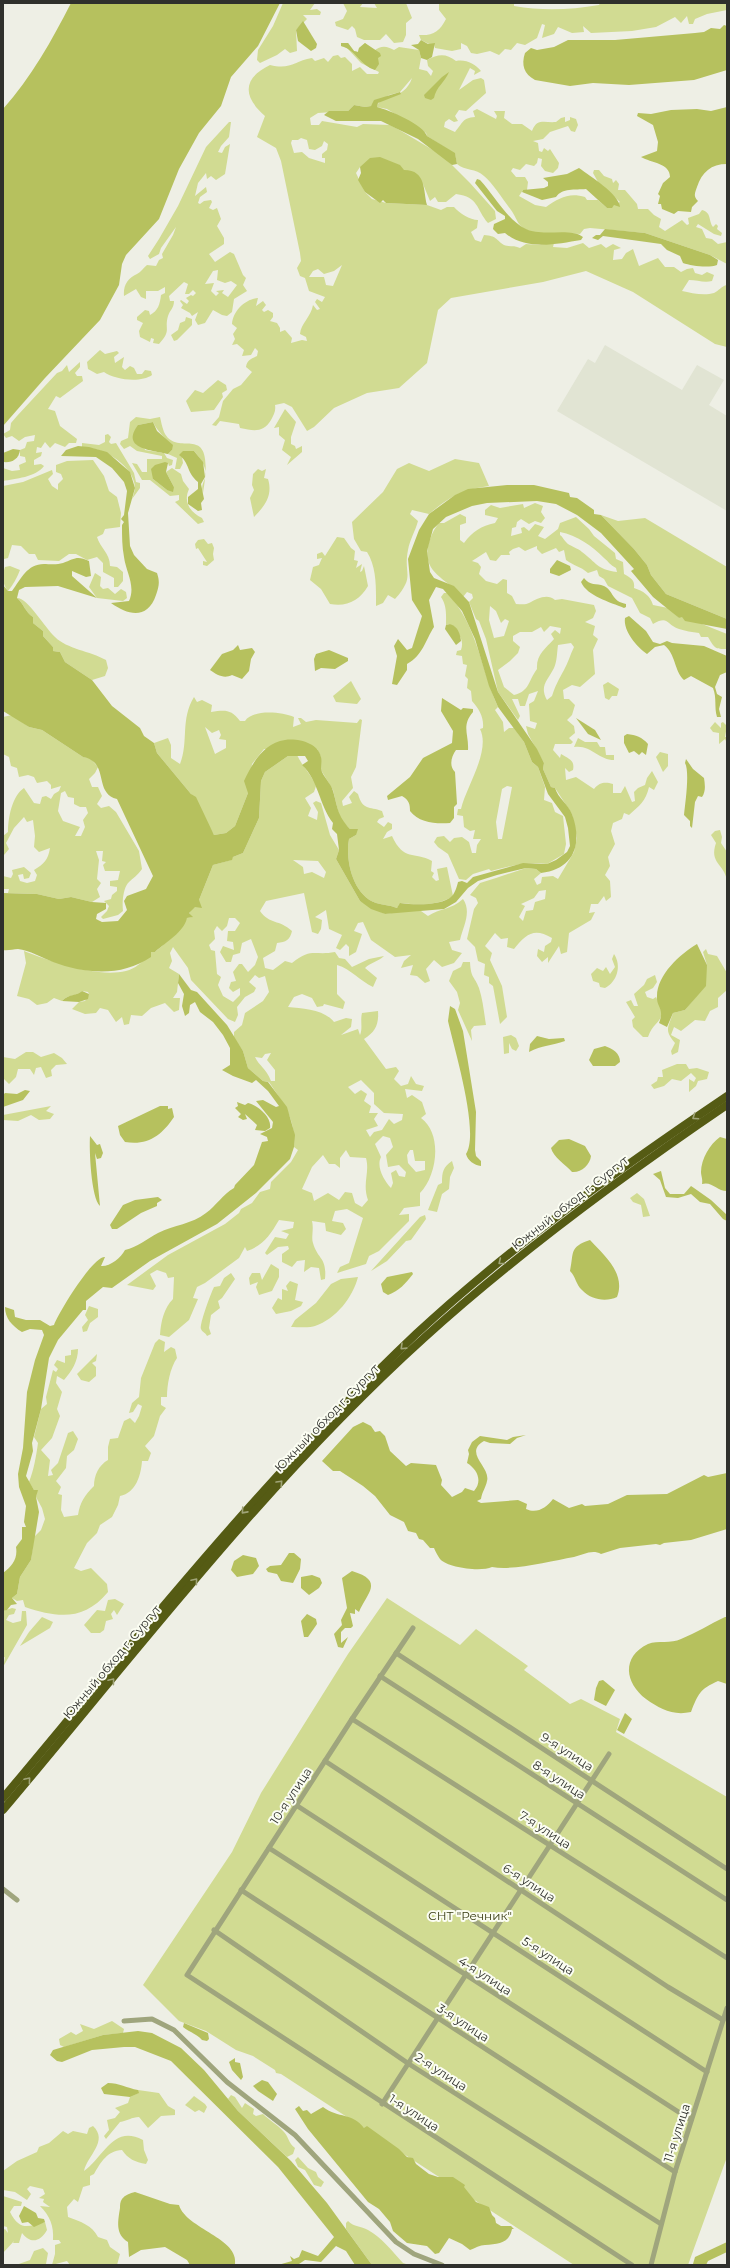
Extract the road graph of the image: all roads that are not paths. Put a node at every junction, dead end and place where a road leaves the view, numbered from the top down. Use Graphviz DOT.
graph roads {
  1 [pos="727,1096"];
  2 [pos="727,1105"];
  3 [pos="413,1628"];
  4 [pos="396,1653"];
  5 [pos="380,1676"];
  6 [pos="352,1719"];
  7 [pos="609,1754"];
  8 [pos="325,1761"];
  9 [pos="592,1780"];
  10 [pos="3,1798"];
  11 [pos="576,1804"];
  12 [pos="296,1805"];
  13 [pos="3,1810"];
  14 [pos="548,1845"];
  15 [pos="269,1848"];
  16 [pos="727,1868"];
  17 [pos="3,1888"];
  18 [pos="520,1888"];
  19 [pos="241,1890"];
  20 [pos="16,1900"];
  21 [pos="727,1900"];
  22 [pos="214,1930"];
  23 [pos="492,1932"];
  24 [pos="727,1958"];
  25 [pos="464,1974"];
  26 [pos="187,1975"];
  27 [pos="727,2008"];
  28 [pos="437,2018"];
  29 [pos="723,2020"];
  30 [pos="124,2021"];
  31 [pos="409,2064"];
  32 [pos="706,2072"];
  33 [pos="382,2104"];
  34 [pos="691,2120"];
  35 [pos="675,2172"];
  36 [pos="661,2224"];
  37 [pos="442,2265"];
  38 [pos="632,2265"];
  39 [pos="651,2265"];
  1 -- 10 [label="highway, Южный обход г. Сургут, one-way"];
  13 -- 2 [label="highway, Южный обход г. Сургут, one-way"];
  3 -- 4 [label="street, 10-я улица"];
  4 -- 5 [label="street, 10-я улица"];
  4 -- 9 [label="street, 9-я улица"];
  5 -- 6 [label="street, 10-я улица"];
  5 -- 11 [label="street, 8-я улица"];
  6 -- 8 [label="street, 10-я улица"];
  6 -- 14 [label="street, 7-я улица"];
  7 -- 9 [label="street"];
  8 -- 12 [label="street, 10-я улица"];
  8 -- 18 [label="street, 6-я улица"];
  9 -- 11 [label="street"];
  9 -- 16 [label="street, 9-я улица"];
  11 -- 14 [label="street"];
  11 -- 21 [label="street, 8-я улица"];
  12 -- 15 [label="street, 10-я улица"];
  12 -- 23 [label="street, 5-я улица"];
  14 -- 18 [label="street"];
  14 -- 24 [label="street, 7-я улица"];
  15 -- 19 [label="street, 10-я улица"];
  15 -- 25 [label="street, 4-я улица"];
  17 -- 20 [label="street"];
  18 -- 23 [label="street"];
  18 -- 29 [label="street, 6-я улица"];
  19 -- 22 [label="street, 10-я улица"];
  19 -- 28 [label="street, 3-я улица"];
  22 -- 26 [label="street, 10-я улица"];
  22 -- 31 [label="street, 2-я улица"];
  23 -- 25 [label="street"];
  23 -- 32 [label="street, 5-я улица"];
  25 -- 28 [label="street"];
  25 -- 34 [label="street, 4-я улица"];
  26 -- 33 [label="street, 1-я улица"];
  27 -- 29 [label="street, 11-я улица"];
  28 -- 31 [label="street"];
  28 -- 35 [label="street, 3-я улица"];
  29 -- 32 [label="street, 11-я улица"];
  30 -- 37 [label="street"];
  31 -- 33 [label="street"];
  31 -- 36 [label="street, 2-я улица"];
  32 -- 34 [label="street, 11-я улица"];
  33 -- 38 [label="street, 1-я улица"];
  34 -- 35 [label="street, 11-я улица"];
  35 -- 36 [label="street, 11-я улица"];
  36 -- 39 [label="street, 11-я улица"];
}
